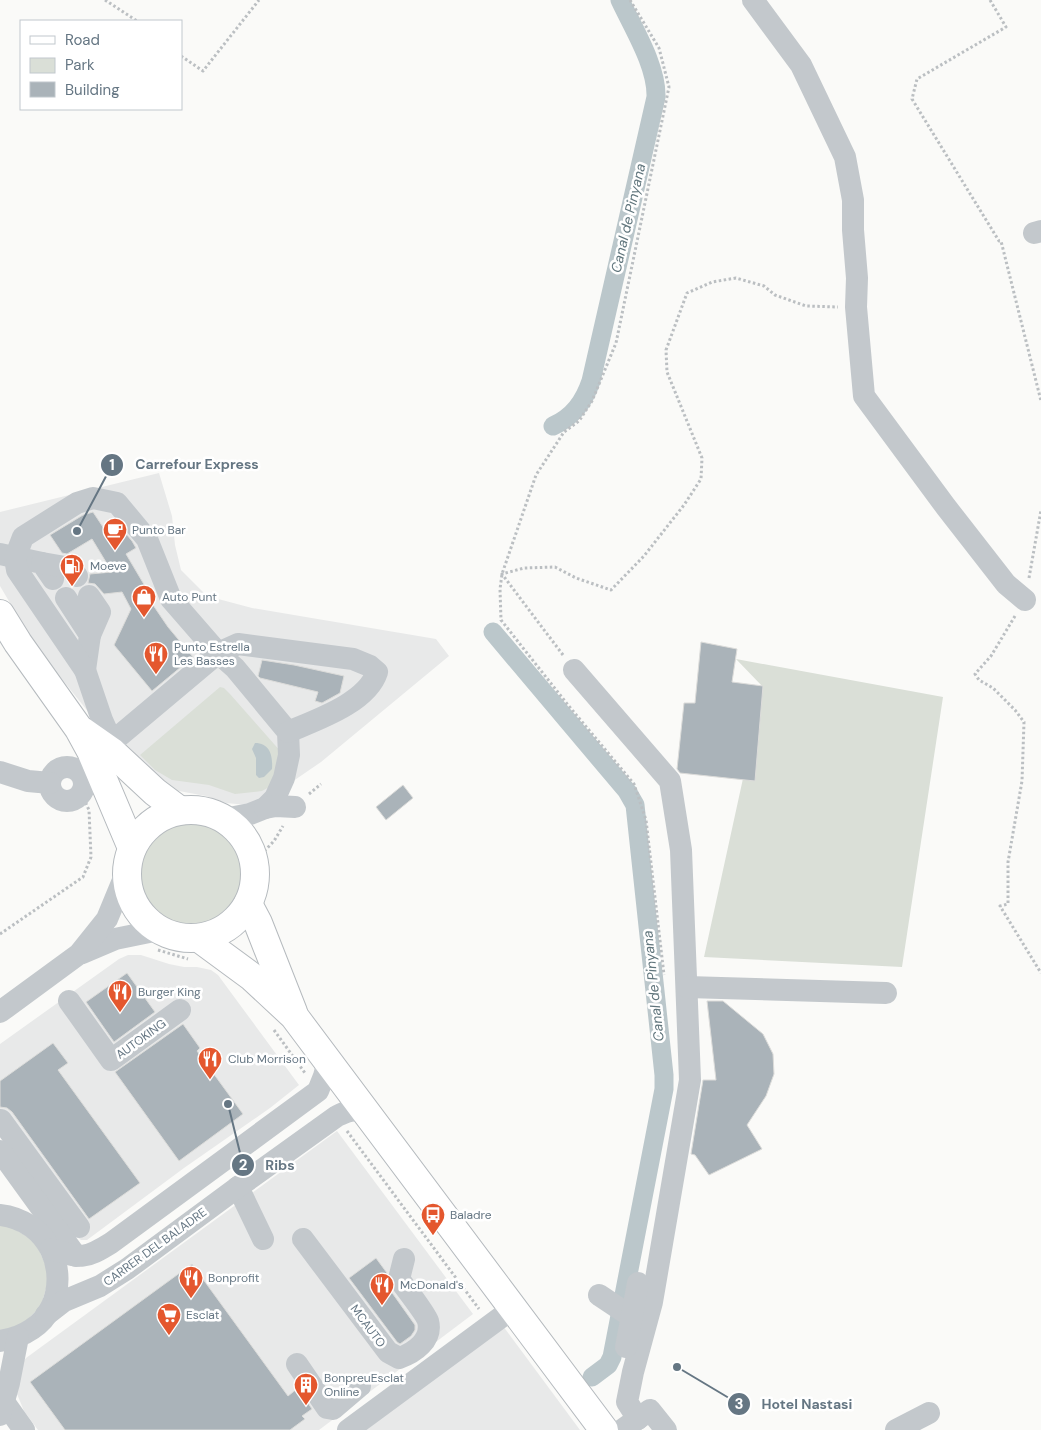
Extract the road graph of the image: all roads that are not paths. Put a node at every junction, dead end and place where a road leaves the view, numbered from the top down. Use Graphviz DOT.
graph roads {
  1 [pos="753,0"];
  2 [pos="8,556"];
  3 [pos="77,576"];
  4 [pos="89,596"];
  5 [pos="66,598"];
  6 [pos="1025,600"];
  7 [pos="0,614"];
  8 [pos="90,635"];
  9 [pos="218,653"];
  10 [pos="85,670"];
  11 [pos="574,670"];
  12 [pos="79,729"];
  13 [pos="288,732"];
  14 [pos="112,747"];
  15 [pos="0,772"];
  16 [pos="81,793"];
  17 [pos="295,807"];
  18 [pos="265,808"];
  19 [pos="179,810"];
  20 [pos="224,819"];
  21 [pos="129,860"];
  22 [pos="248,904"];
  23 [pos="160,930"];
  24 [pos="199,938"];
  25 [pos="79,954"];
  26 [pos="687,987"];
  27 [pos="886,993"];
  28 [pos="69,1001"];
  29 [pos="180,1010"];
  30 [pos="0,1011"];
  31 [pos="294,1016"];
  32 [pos="328,1061"];
  33 [pos="365,1111"];
  34 [pos="1,1120"];
  35 [pos="0,1151"];
  36 [pos="204,1175"];
  37 [pos="223,1197"];
  38 [pos="0,1215"];
  39 [pos="79,1227"];
  40 [pos="263,1239"];
  41 [pos="303,1239"];
  42 [pos="51,1249"];
  43 [pos="76,1256"];
  44 [pos="404,1259"];
  45 [pos="638,1283"];
  46 [pos="512,1309"];
  47 [pos="46,1315"];
  48 [pos="9,1339"];
  49 [pos="296,1364"];
  50 [pos="633,1372"];
  51 [pos="360,1386"];
  52 [pos="2,1409"];
  53 [pos="929,1413"];
  54 [pos="630,1424"];
  55 [pos="24,1430"];
  56 [pos="348,1430"];
  57 [pos="604,1430"];
  58 [pos="666,1430"];
  59 [pos="896,1430"];
  1 -- 6 [label="street"];
  2 -- 3 [label="street"];
  2 -- 9 [label="street"];
  2 -- 10 [label="street"];
  4 -- 8 [label="street"];
  5 -- 8 [label="street"];
  7 -- 12 [label="main road"];
  8 -- 10 [label="street"];
  9 -- 13 [label="street"];
  9 -- 13 [label="street"];
  9 -- 14 [label="street"];
  10 -- 14 [label="street"];
  11 -- 26 [label="street"];
  12 -- 14 [label="main road"];
  12 -- 21 [label="main road"];
  13 -- 18 [label="street"];
  14 -- 19 [label="main road"];
  15 -- 16 [label="street"];
  17 -- 18 [label="street"];
  18 -- 20 [label="street"];
  19 -- 20 [label="main road"];
  19 -- 21 [label="main road"];
  20 -- 22 [label="main road"];
  21 -- 23 [label="main road"];
  21 -- 25 [label="street"];
  22 -- 24 [label="main road"];
  22 -- 31 [label="main road"];
  23 -- 24 [label="main road"];
  23 -- 25 [label="street"];
  24 -- 31 [label="main road"];
  25 -- 30 [label="street"];
  26 -- 27 [label="street"];
  26 -- 50 [label="street"];
  28 -- 29 [label="street, AUTOKING"];
  31 -- 32 [label="main road"];
  32 -- 33 [label="main road"];
  32 -- 36 [label="street"];
  33 -- 37 [label="street, CARRER DEL BALADRE"];
  33 -- 46 [label="main road"];
  34 -- 39 [label="street"];
  35 -- 43 [label="street"];
  36 -- 37 [label="street"];
  36 -- 43 [label="street"];
  37 -- 40 [label="street"];
  37 -- 47 [label="street, CARRER DEL BALADRE"];
  38 -- 42 [label="street"];
  41 -- 44 [label="street, MCAUTO"];
  42 -- 43 [label="street"];
  42 -- 47 [label="street"];
  45 -- 50 [label="street"];
  46 -- 56 [label="street"];
  46 -- 57 [label="main road"];
  47 -- 48 [label="street, CARRER DEL BALADRE"];
  48 -- 52 [label="street"];
  49 -- 51 [label="street"];
  50 -- 54 [label="street"];
  52 -- 55 [label="street"];
  53 -- 59 [label="street"];
  54 -- 58 [label="street"];
}
